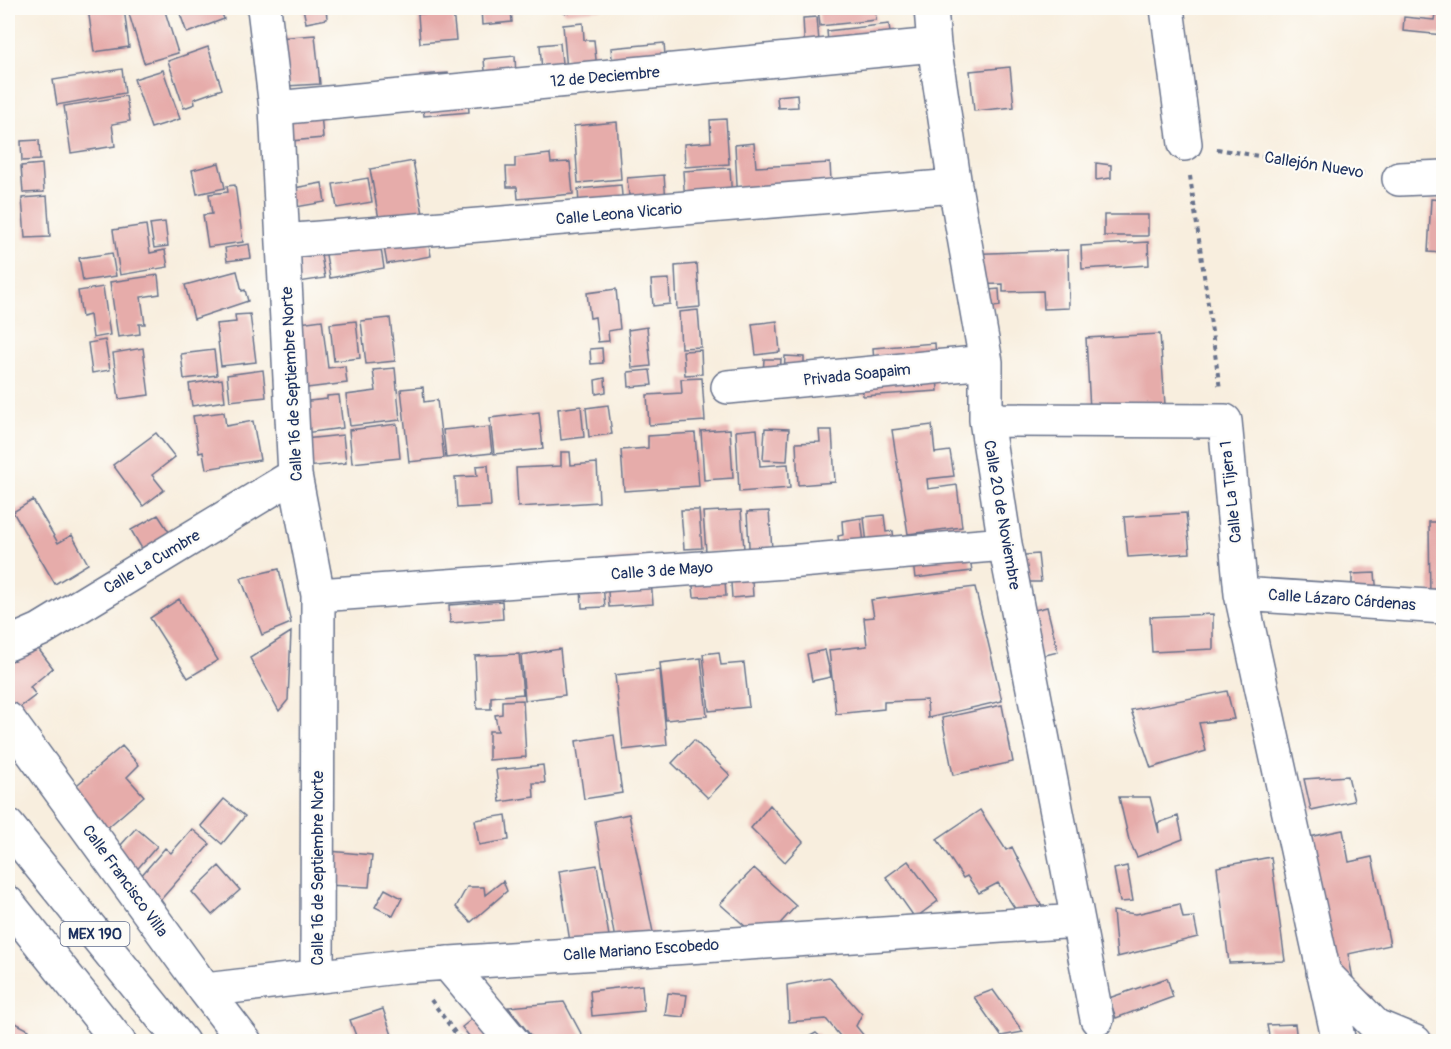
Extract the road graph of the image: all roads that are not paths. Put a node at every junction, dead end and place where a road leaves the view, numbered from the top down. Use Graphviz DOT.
graph roads {
  1 [pos="264,8"];
  2 [pos="931,8"];
  3 [pos="1167,8"];
  4 [pos="934,45"];
  5 [pos="276,108"];
  6 [pos="1185,144"];
  7 [pos="1443,177"];
  8 [pos="1399,179"];
  9 [pos="955,186"];
  10 [pos="284,241"];
  11 [pos="986,362"];
  12 [pos="728,387"];
  13 [pos="986,420"];
  14 [pos="295,475"];
  15 [pos="1005,544"];
  16 [pos="1241,594"];
  17 [pos="318,596"];
  18 [pos="1443,607"];
  19 [pos="8,644"];
  20 [pos="8,719"];
  21 [pos="8,826"];
  22 [pos="8,903"];
  23 [pos="1078,921"];
  24 [pos="447,963"];
  25 [pos="1322,971"];
  26 [pos="317,976"];
  27 [pos="205,990"];
  28 [pos="1097,1019"];
  29 [pos="119,1041"];
  30 [pos="182,1041"];
  31 [pos="244,1041"];
  32 [pos="513,1041"];
  33 [pos="1339,1041"];
  34 [pos="1415,1041"];
  1 -- 5 [label="street, Calle 16 de Septiembre Norte"];
  2 -- 4 [label="street, Calle 20 de Noviembre"];
  3 -- 6 [label="street"];
  4 -- 5 [label="street, 12 de Deciembre"];
  4 -- 9 [label="street, Calle 20 de Noviembre"];
  5 -- 10 [label="street, Calle 16 de Septiembre Norte"];
  7 -- 8 [label="street"];
  9 -- 10 [label="street, Calle Leona Vicario"];
  9 -- 11 [label="street, Calle 20 de Noviembre"];
  10 -- 14 [label="street, Calle 16 de Septiembre Norte"];
  11 -- 12 [label="street, Privada Soapaim"];
  11 -- 13 [label="street, Calle 20 de Noviembre"];
  13 -- 15 [label="street, Calle 20 de Noviembre"];
  13 -- 16 [label="street, Calle La Tijera 1"];
  14 -- 17 [label="street, Calle 16 de Septiembre Norte"];
  14 -- 19 [label="street, Calle La Cumbre"];
  15 -- 17 [label="street, Calle 3 de Mayo"];
  15 -- 23 [label="street, Calle 20 de Noviembre"];
  16 -- 18 [label="street, Calle Lázaro Cárdenas"];
  16 -- 25 [label="street, Calle La Tijera 1"];
  17 -- 26 [label="street, Calle 16 de Septiembre Norte"];
  20 -- 27 [label="street, Calle Francisco Villa"];
  21 -- 30 [label="street, MEX 190"];
  22 -- 29 [label="street, MEX 190"];
  23 -- 24 [label="street, Calle Mariano Escobedo"];
  23 -- 28 [label="street, Calle 20 de Noviembre"];
  24 -- 26 [label="street, Calle Mariano Escobedo"];
  24 -- 32 [label="street"];
  25 -- 33 [label="street, Calle La Tijera 1"];
  25 -- 34 [label="street"];
  26 -- 27 [label="street, Calle Mariano Escobedo"];
  27 -- 31 [label="street, Calle Francisco Villa"];
}
